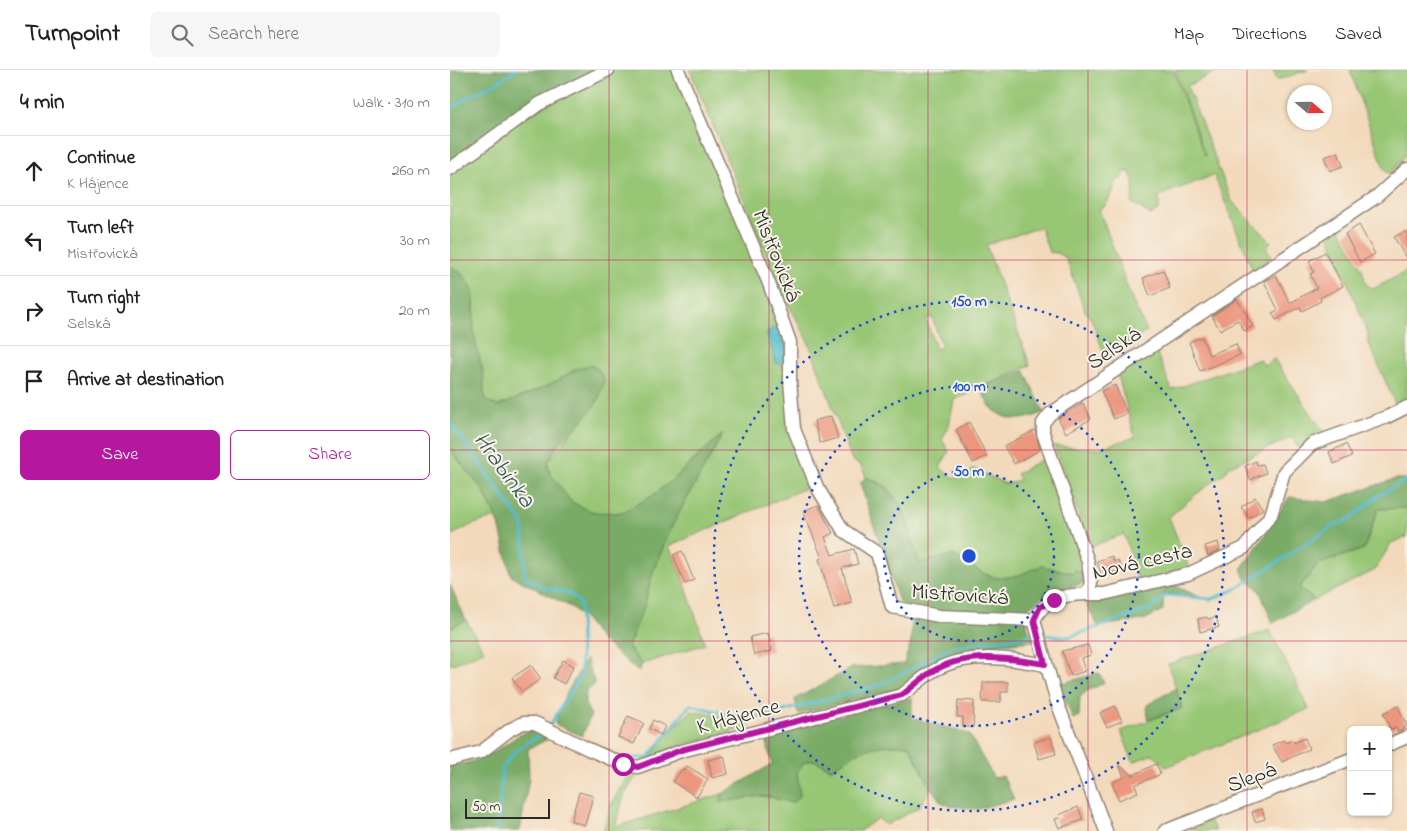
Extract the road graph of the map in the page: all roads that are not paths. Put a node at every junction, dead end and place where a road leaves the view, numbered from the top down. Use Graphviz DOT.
graph roads {
  1 [pos="608,70"];
  2 [pos="678,70"];
  3 [pos="450,169"];
  4 [pos="1407,169"];
  5 [pos="1407,407"];
  6 [pos="1086,594"];
  7 [pos="1036,629"];
  8 [pos="1045,664"];
  9 [pos="1407,737"];
  10 [pos="1392,743"];
  11 [pos="450,760"];
  12 [pos="1347,761"];
  13 [pos="1106,831"];
  14 [pos="1165,831"];
  1 -- 3 [label="street"];
  2 -- 7 [label="street, Mistřovická"];
  4 -- 6 [label="street, Selská"];
  5 -- 6 [label="street, Nová cesta"];
  6 -- 7 [label="street"];
  7 -- 8 [label="street"];
  8 -- 11 [label="street, K Hájence"];
  8 -- 13 [label="street"];
  9 -- 10 [label="street"];
  12 -- 14 [label="street, Slepá"];
}
